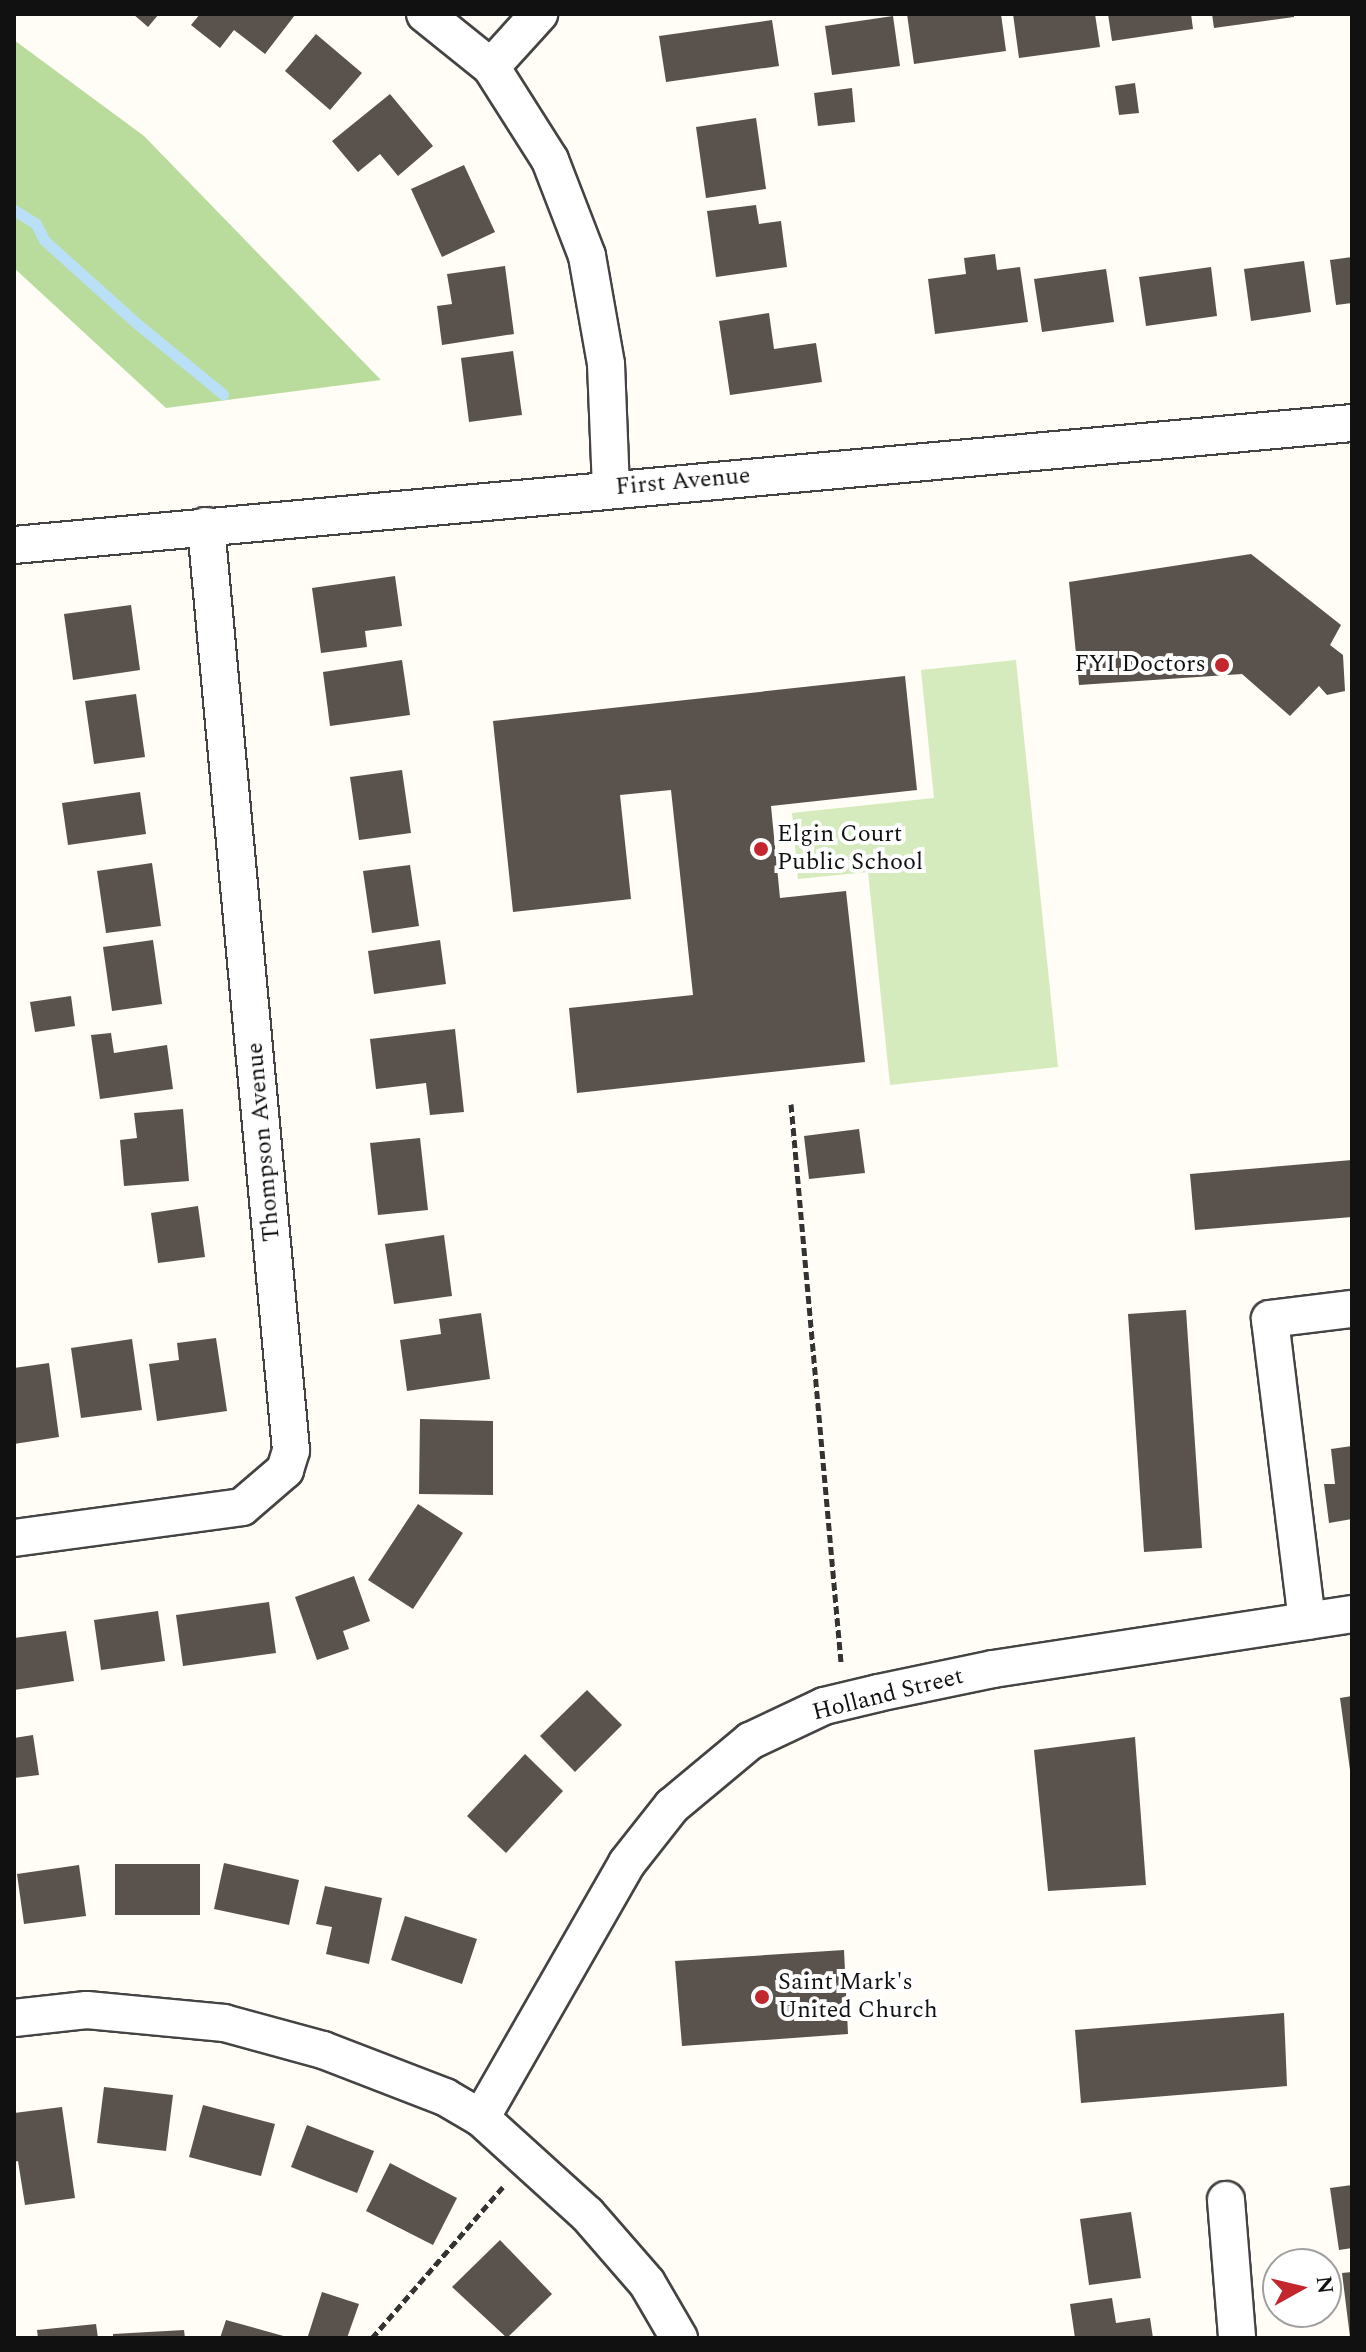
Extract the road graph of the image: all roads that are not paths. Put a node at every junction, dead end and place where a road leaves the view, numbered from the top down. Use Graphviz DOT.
graph roads {
  1 [pos="425,14"];
  2 [pos="539,14"];
  3 [pos="491,67"];
  4 [pos="1352,423"];
  5 [pos="611,488"];
  6 [pos="206,526"];
  7 [pos="14,545"];
  8 [pos="1352,1309"];
  9 [pos="14,1538"];
  10 [pos="1352,1614"];
  11 [pos="1307,1621"];
  12 [pos="14,2018"];
  13 [pos="481,2118"];
  14 [pos="1226,2200"];
  15 [pos="679,2338"];
  16 [pos="1237,2338"];
  1 -- 3 [label="street"];
  2 -- 3 [label="street"];
  3 -- 5 [label="street"];
  4 -- 5 [label="street, First Avenue"];
  5 -- 6 [label="street, First Avenue"];
  6 -- 7 [label="street, First Avenue"];
  6 -- 9 [label="street, Thompson Avenue"];
  8 -- 11 [label="street"];
  10 -- 11 [label="street, Holland Street"];
  11 -- 13 [label="street, Holland Street"];
  12 -- 13 [label="street"];
  13 -- 15 [label="street"];
  14 -- 16 [label="street"];
}
